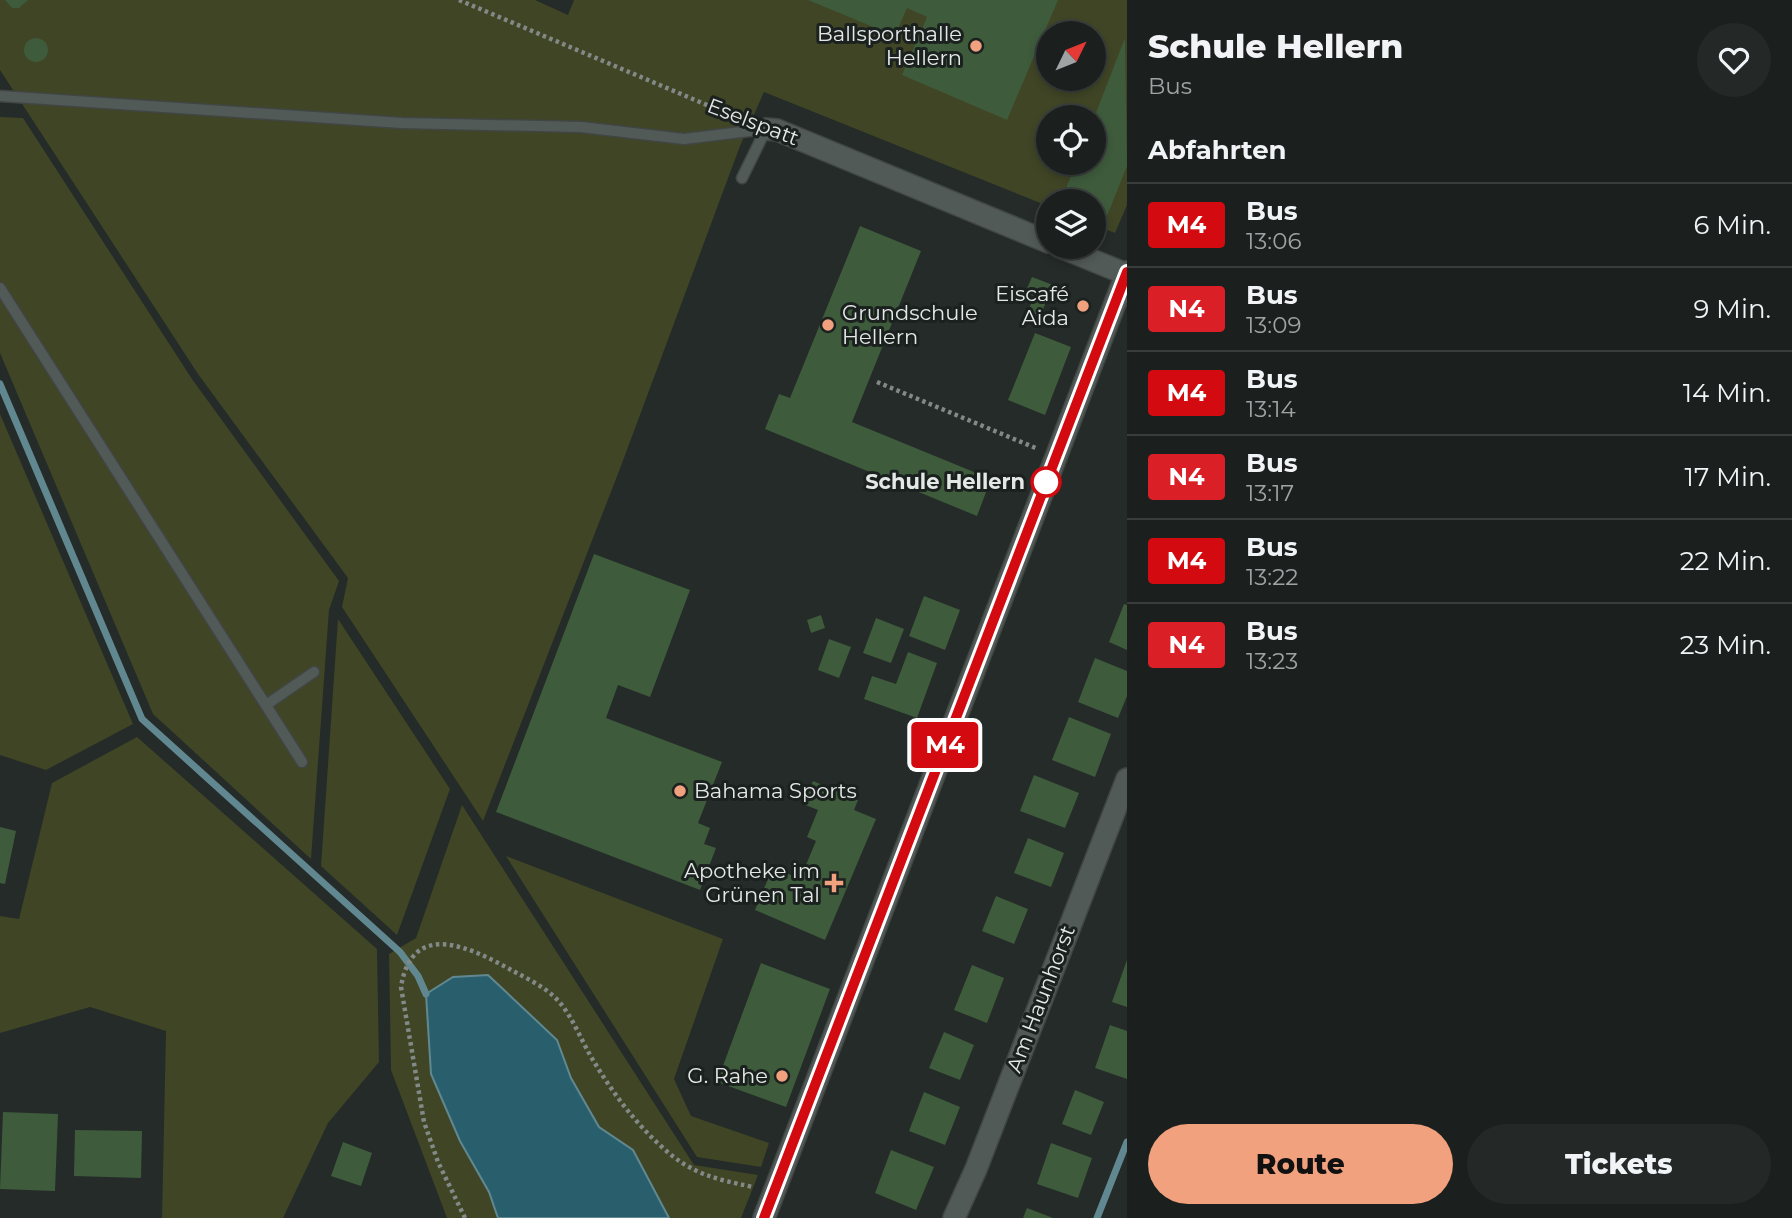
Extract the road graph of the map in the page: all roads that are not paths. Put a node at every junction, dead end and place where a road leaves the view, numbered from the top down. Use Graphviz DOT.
graph roads {
  1 [pos="0,96"];
  2 [pos="766,130"];
  3 [pos="742,178"];
  4 [pos="1036,237"];
  5 [pos="1091,259"];
  6 [pos="1127,273"];
  7 [pos="0,288"];
  8 [pos="1119,318"];
  9 [pos="314,672"];
  10 [pos="266,705"];
  11 [pos="302,762"];
  12 [pos="1127,779"];
  13 [pos="764,1218"];
  14 [pos="954,1218"];
  1 -- 2 [label="lane"];
  2 -- 3 [label="lane"];
  2 -- 4 [label="street, Eselspatt"];
  5 -- 6 [label="street"];
  6 -- 8 [label="street"];
  7 -- 10 [label="lane"];
  8 -- 13 [label="street"];
  9 -- 10 [label="lane"];
  10 -- 11 [label="lane"];
  12 -- 14 [label="street, Am Haunhorst"];
}
